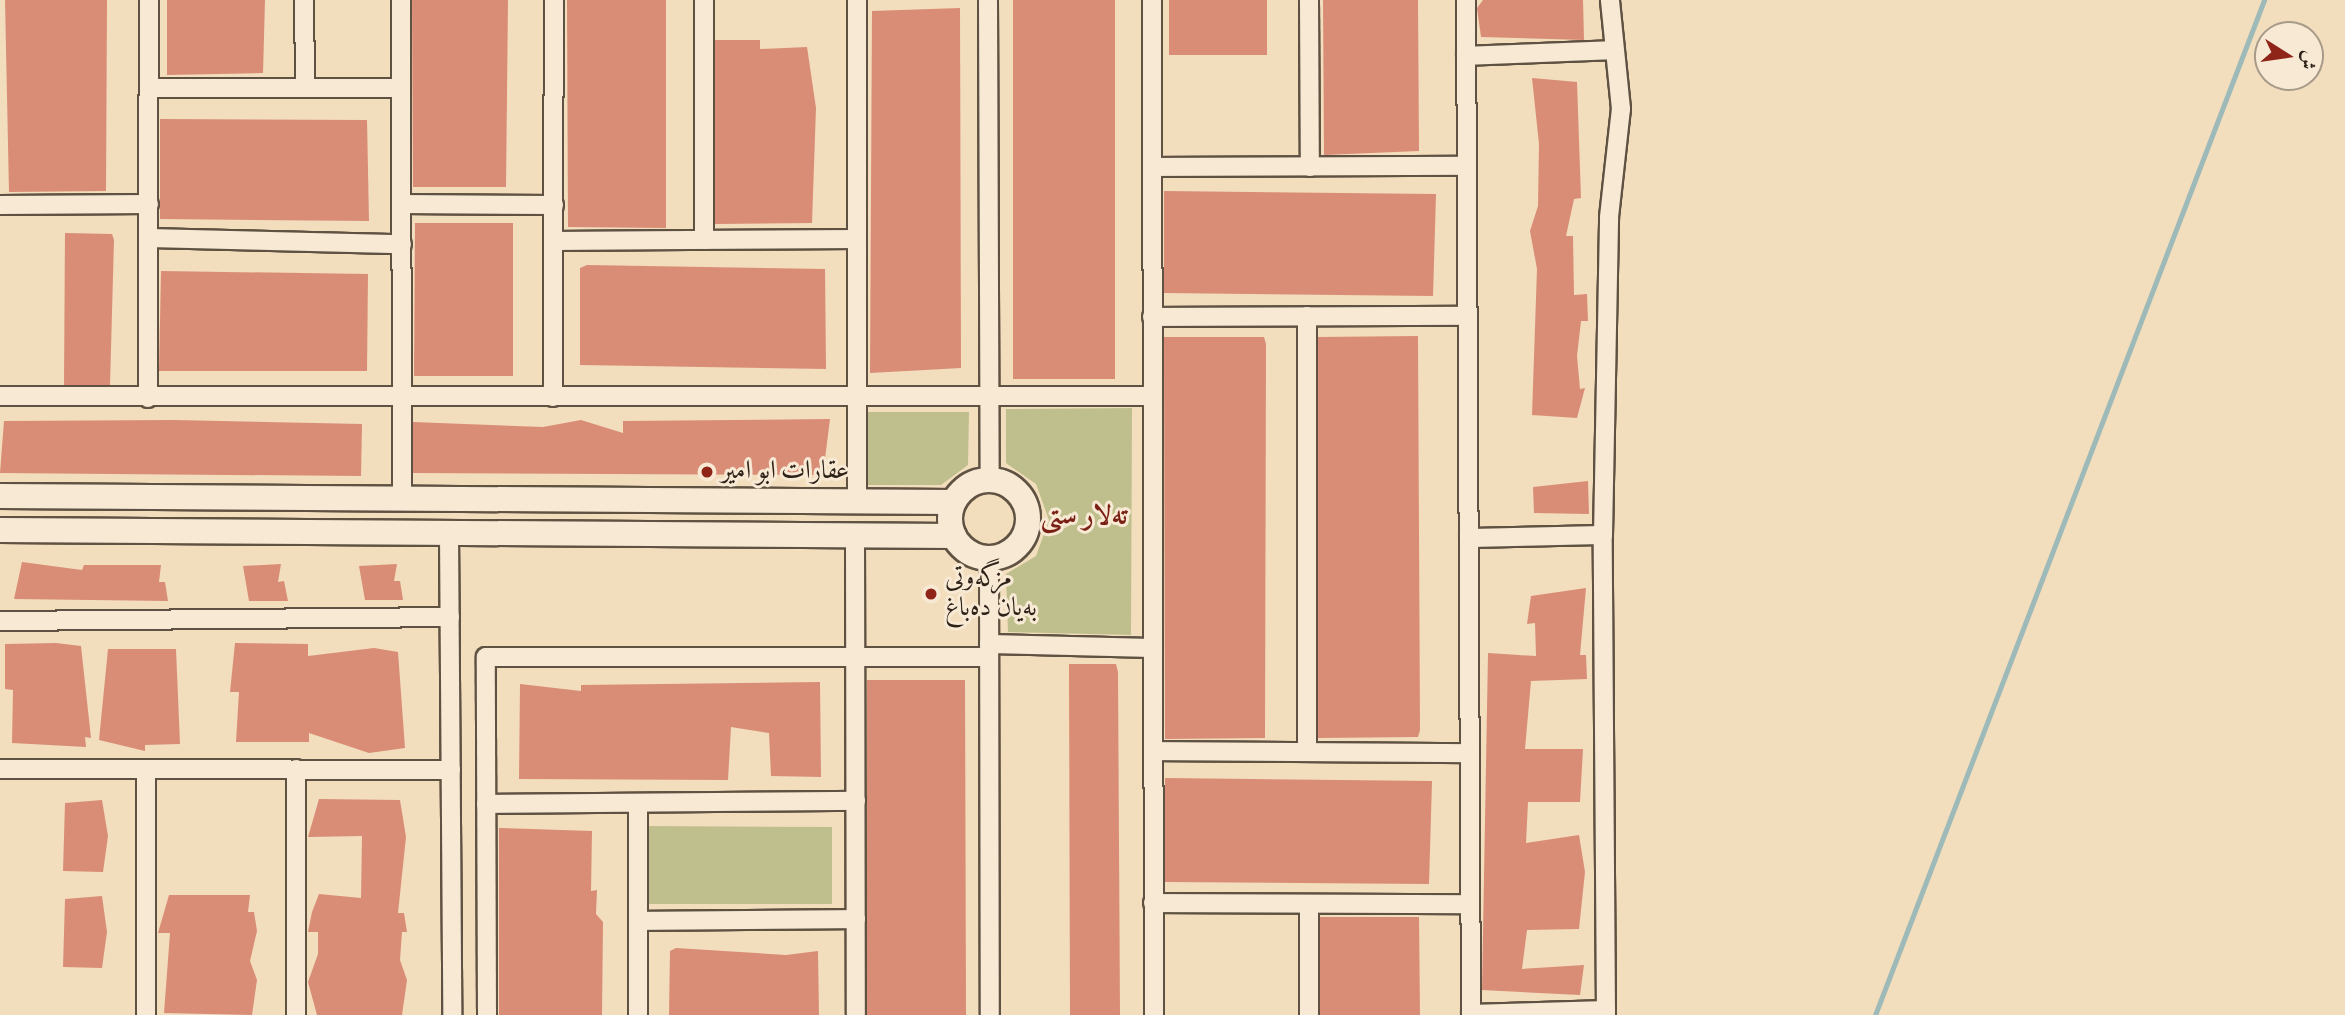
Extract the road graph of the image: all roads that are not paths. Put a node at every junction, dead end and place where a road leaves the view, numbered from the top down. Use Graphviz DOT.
graph roads {
  1 [pos="149,0"];
  2 [pos="304,0"];
  3 [pos="401,0"];
  4 [pos="554,0"];
  5 [pos="704,0"];
  6 [pos="857,0"];
  7 [pos="988,0"];
  8 [pos="1152,0"];
  9 [pos="1309,0"];
  10 [pos="1466,0"];
  11 [pos="1610,0"];
  12 [pos="1614,50"];
  13 [pos="1466,56"];
  14 [pos="149,88"];
  15 [pos="304,88"];
  16 [pos="401,88"];
  17 [pos="1467,166"];
  18 [pos="1152,167"];
  19 [pos="1310,167"];
  20 [pos="149,204"];
  21 [pos="401,204"];
  22 [pos="0,205"];
  23 [pos="554,205"];
  24 [pos="149,238"];
  25 [pos="857,239"];
  26 [pos="704,240"];
  27 [pos="554,241"];
  28 [pos="401,244"];
  29 [pos="1307,316"];
  30 [pos="1468,316"];
  31 [pos="1152,317"];
  32 [pos="989,395"];
  33 [pos="0,396"];
  34 [pos="858,396"];
  35 [pos="1153,396"];
  36 [pos="402,397"];
  37 [pos="553,397"];
  38 [pos="148,398"];
  39 [pos="990,480"];
  40 [pos="0,496"];
  41 [pos="196,499"];
  42 [pos="402,500"];
  43 [pos="858,502"];
  44 [pos="953,502"];
  45 [pos="0,530"];
  46 [pos="194,532"];
  47 [pos="449,533"];
  48 [pos="855,535"];
  49 [pos="1603,535"];
  50 [pos="954,536"];
  51 [pos="1469,538"];
  52 [pos="989,558"];
  53 [pos="450,617"];
  54 [pos="0,621"];
  55 [pos="1153,648"];
  56 [pos="989,650"];
  57 [pos="856,657"];
  58 [pos="1153,751"];
  59 [pos="1307,752"];
  60 [pos="1470,753"];
  61 [pos="0,769"];
  62 [pos="146,769"];
  63 [pos="296,769"];
  64 [pos="451,770"];
  65 [pos="856,801"];
  66 [pos="638,803"];
  67 [pos="486,804"];
  68 [pos="1153,903"];
  69 [pos="1309,904"];
  70 [pos="1470,904"];
  71 [pos="856,919"];
  72 [pos="638,921"];
  73 [pos="1606,1012"];
  74 [pos="1471,1014"];
  75 [pos="146,1015"];
  76 [pos="296,1015"];
  77 [pos="452,1015"];
  78 [pos="486,1015"];
  79 [pos="638,1015"];
  80 [pos="856,1015"];
  81 [pos="990,1015"];
  82 [pos="1154,1015"];
  83 [pos="1309,1015"];
  1 -- 14 [label="street"];
  2 -- 15 [label="street"];
  3 -- 16 [label="street"];
  4 -- 23 [label="street"];
  5 -- 26 [label="street"];
  6 -- 25 [label="street"];
  7 -- 32 [label="street"];
  8 -- 18 [label="street"];
  9 -- 19 [label="street"];
  10 -- 13 [label="street"];
  11 -- 12 [label="street"];
  12 -- 13 [label="street"];
  12 -- 49 [label="street"];
  13 -- 17 [label="street"];
  14 -- 15 [label="street"];
  14 -- 20 [label="street"];
  15 -- 16 [label="street"];
  16 -- 21 [label="street"];
  17 -- 19 [label="street"];
  17 -- 30 [label="street"];
  18 -- 19 [label="street"];
  18 -- 31 [label="street"];
  20 -- 22 [label="street"];
  20 -- 24 [label="street"];
  21 -- 23 [label="street"];
  21 -- 28 [label="street"];
  23 -- 27 [label="street"];
  24 -- 28 [label="street"];
  24 -- 38 [label="street"];
  25 -- 26 [label="street"];
  25 -- 34 [label="street"];
  26 -- 27 [label="street"];
  27 -- 37 [label="street"];
  28 -- 36 [label="street"];
  29 -- 30 [label="street"];
  29 -- 31 [label="street"];
  29 -- 59 [label="street"];
  30 -- 51 [label="street"];
  31 -- 35 [label="street"];
  32 -- 34 [label="street"];
  32 -- 35 [label="street"];
  32 -- 39 [label="street"];
  33 -- 38 [label="street"];
  34 -- 37 [label="street"];
  34 -- 43 [label="street"];
  35 -- 55 [label="street"];
  36 -- 37 [label="street"];
  36 -- 38 [label="street"];
  36 -- 42 [label="street"];
  39 -- 44 [label="street"];
  39 -- 52 [label="street"];
  40 -- 41 [label="street"];
  41 -- 42 [label="street"];
  41 -- 46 [label="street"];
  42 -- 43 [label="street"];
  43 -- 44 [label="street"];
  44 -- 50 [label="street"];
  45 -- 46 [label="street"];
  46 -- 47 [label="street"];
  47 -- 48 [label="street"];
  47 -- 53 [label="street"];
  48 -- 50 [label="street"];
  48 -- 57 [label="street"];
  49 -- 51 [label="street"];
  49 -- 73 [label="street"];
  50 -- 52 [label="street"];
  51 -- 60 [label="street"];
  52 -- 56 [label="street"];
  53 -- 54 [label="street"];
  53 -- 64 [label="street"];
  55 -- 56 [label="street"];
  55 -- 58 [label="street"];
  56 -- 57 [label="street"];
  56 -- 81 [label="street"];
  57 -- 65 [label="street"];
  57 -- 67 [label="street"];
  58 -- 59 [label="street"];
  58 -- 68 [label="street"];
  59 -- 60 [label="street"];
  60 -- 70 [label="street"];
  61 -- 62 [label="street"];
  62 -- 63 [label="street"];
  62 -- 75 [label="street"];
  63 -- 64 [label="street"];
  63 -- 76 [label="street"];
  64 -- 77 [label="street"];
  65 -- 66 [label="street"];
  65 -- 71 [label="street"];
  66 -- 67 [label="street"];
  66 -- 72 [label="street"];
  67 -- 78 [label="street"];
  68 -- 69 [label="street"];
  68 -- 82 [label="street"];
  69 -- 70 [label="street"];
  69 -- 83 [label="street"];
  70 -- 74 [label="street"];
  71 -- 72 [label="street"];
  71 -- 80 [label="street"];
  72 -- 79 [label="street"];
  73 -- 74 [label="street"];
}
